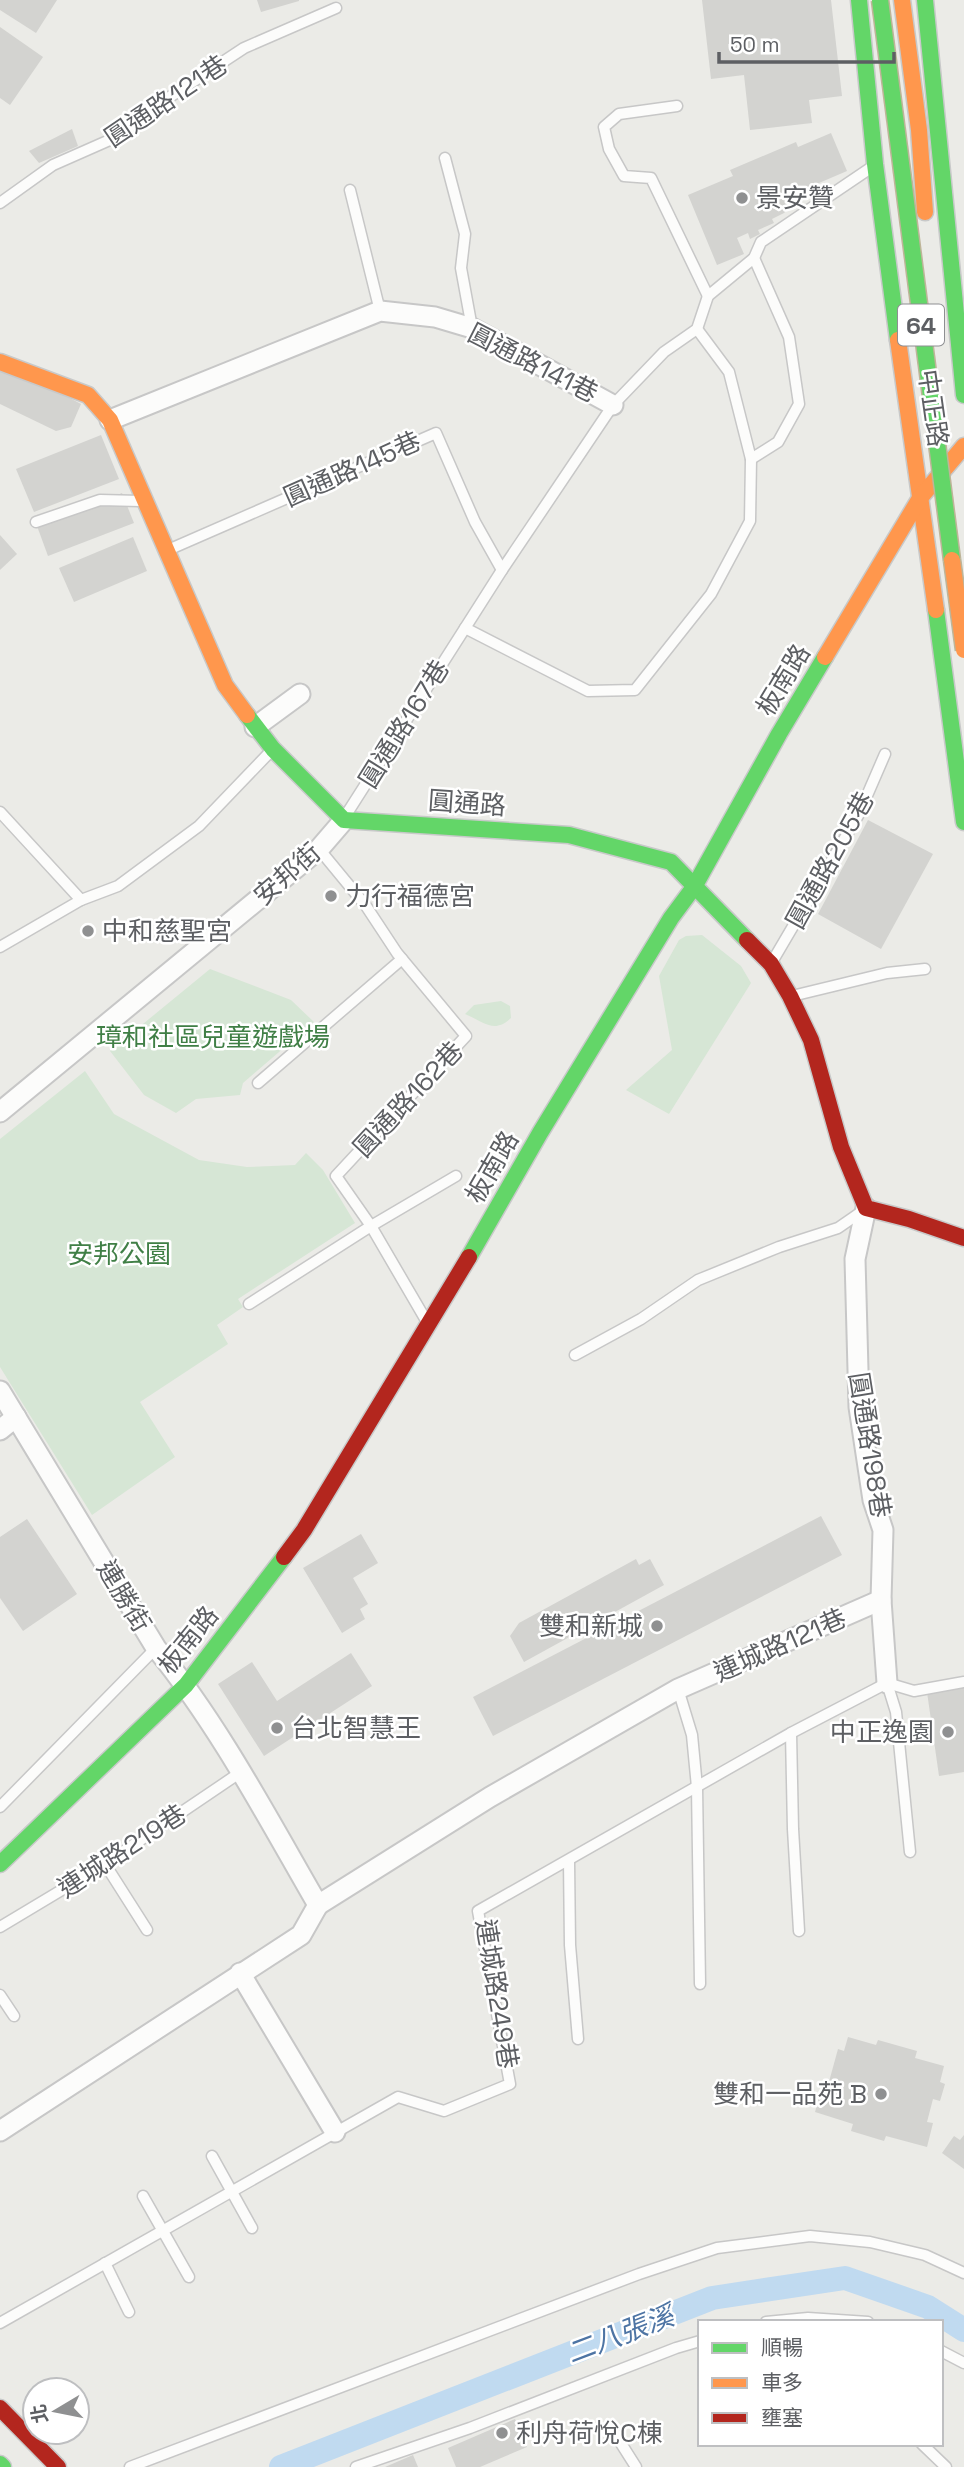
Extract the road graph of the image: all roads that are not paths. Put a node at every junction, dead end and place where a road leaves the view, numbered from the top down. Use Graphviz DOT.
graph roads {
  1 [pos="859,0"];
  2 [pos="880,0"];
  3 [pos="902,0"];
  4 [pos="925,0"];
  5 [pos="941,0"];
  6 [pos="336,8"];
  7 [pos="677,106"];
  8 [pos="445,158"];
  9 [pos="875,165"];
  10 [pos="349,190"];
  11 [pos="0,203"];
  12 [pos="927,228"];
  13 [pos="964,232"];
  14 [pos="754,258"];
  15 [pos="708,296"];
  16 [pos="380,311"];
  17 [pos="472,328"];
  18 [pos="697,330"];
  19 [pos="941,350"];
  20 [pos="0,362"];
  21 [pos="964,395"];
  22 [pos="613,405"];
  23 [pos="110,420"];
  24 [pos="961,456"];
  25 [pos="751,459"];
  26 [pos="920,498"];
  27 [pos="146,500"];
  28 [pos="36,523"];
  29 [pos="964,541"];
  30 [pos="167,550"];
  31 [pos="502,570"];
  32 [pos="465,628"];
  33 [pos="964,650"];
  34 [pos="300,694"];
  35 [pos="255,727"];
  36 [pos="273,749"];
  37 [pos="885,754"];
  38 [pos="0,812"];
  39 [pos="344,820"];
  40 [pos="964,822"];
  41 [pos="319,849"];
  42 [pos="694,887"];
  43 [pos="81,900"];
  44 [pos="0,947"];
  45 [pos="402,959"];
  46 [pos="771,964"];
  47 [pos="925,969"];
  48 [pos="790,996"];
  49 [pos="258,1083"];
  50 [pos="0,1112"];
  51 [pos="456,1176"];
  52 [pos="866,1208"];
  53 [pos="371,1226"];
  54 [pos="964,1238"];
  55 [pos="249,1304"];
  56 [pos="429,1326"];
  57 [pos="575,1355"];
  58 [pos="0,1391"];
  59 [pos="16,1417"];
  60 [pos="0,1430"];
  61 [pos="881,1600"];
  62 [pos="156,1648"];
  63 [pos="964,1682"];
  64 [pos="887,1684"];
  65 [pos="186,1685"];
  66 [pos="678,1689"];
  67 [pos="792,1733"];
  68 [pos="241,1772"];
  69 [pos="697,1787"];
  70 [pos="0,1807"];
  71 [pos="910,1852"];
  72 [pos="569,1861"];
  73 [pos="0,1864"];
  74 [pos="105,1864"];
  75 [pos="318,1905"];
  76 [pos="0,1927"];
  77 [pos="147,1930"];
  78 [pos="799,1931"];
  79 [pos="240,1973"];
  80 [pos="700,1984"];
  81 [pos="0,1995"];
  82 [pos="14,2016"];
  83 [pos="579,2039"];
  84 [pos="0,2131"];
  85 [pos="335,2133"];
  86 [pos="212,2156"];
  87 [pos="231,2191"];
  88 [pos="143,2196"];
  89 [pos="252,2228"];
  90 [pos="163,2231"];
  91 [pos="105,2263"];
  92 [pos="964,2273"];
  93 [pos="189,2277"];
  94 [pos="129,2312"];
  95 [pos="787,2320"];
  96 [pos="838,2320"];
  97 [pos="0,2323"];
  98 [pos="698,2342"];
  99 [pos="943,2352"];
  100 [pos="964,2363"];
  101 [pos="0,2408"];
  102 [pos="610,2426"];
  103 [pos="924,2446"];
  104 [pos="58,2467"];
  105 [pos="130,2467"];
  106 [pos="356,2467"];
  107 [pos="636,2467"];
  108 [pos="946,2467"];
  1 -- 9 [label="main road, 中正路"];
  2 -- 33 [label="main road, 64, bridge"];
  3 -- 12 [label="main road"];
  4 -- 21 [label="main road, 64"];
  5 -- 13 [label="main road"];
  6 -- 11 [label="lane, 圓通路121巷"];
  7 -- 15 [label="lane"];
  8 -- 17 [label="lane"];
  9 -- 14 [label="lane"];
  9 -- 26 [label="main road, 中正路"];
  10 -- 16 [label="lane"];
  14 -- 15 [label="lane"];
  14 -- 25 [label="lane"];
  15 -- 18 [label="lane"];
  16 -- 17 [label="street, 圓通路141巷"];
  16 -- 23 [label="street, 圓通路141巷"];
  17 -- 22 [label="street, 圓通路141巷"];
  18 -- 22 [label="lane, 圓通路141巷"];
  18 -- 25 [label="lane"];
  19 -- 24 [label="main road, 中正路"];
  20 -- 23 [label="main road"];
  22 -- 31 [label="lane, 圓通路167巷"];
  23 -- 27 [label="main road"];
  24 -- 26 [label="main road, 板南路"];
  24 -- 29 [label="main road, 中正路"];
  25 -- 32 [label="lane"];
  26 -- 40 [label="main road, 中正路"];
  26 -- 42 [label="main road, 板南路"];
  27 -- 28 [label="lane"];
  27 -- 30 [label="main road"];
  30 -- 31 [label="lane, 圓通路145巷"];
  30 -- 35 [label="main road"];
  31 -- 32 [label="lane, 圓通路167巷"];
  32 -- 39 [label="lane, 圓通路167巷"];
  34 -- 35 [label="street"];
  35 -- 36 [label="main road"];
  36 -- 39 [label="main road"];
  36 -- 43 [label="lane"];
  37 -- 46 [label="lane, 圓通路205巷"];
  38 -- 43 [label="lane"];
  39 -- 41 [label="street, 安邦街"];
  39 -- 42 [label="main road, 圓通路"];
  41 -- 45 [label="lane, 圓通路162巷"];
  41 -- 50 [label="street, 安邦街"];
  42 -- 46 [label="main road, 圓通路"];
  42 -- 56 [label="main road, 板南路"];
  43 -- 44 [label="lane"];
  45 -- 49 [label="lane"];
  45 -- 53 [label="lane, 圓通路162巷"];
  46 -- 48 [label="main road, 圓通路"];
  47 -- 48 [label="lane"];
  48 -- 52 [label="main road, 圓通路"];
  51 -- 53 [label="lane"];
  52 -- 54 [label="main road"];
  52 -- 57 [label="lane"];
  52 -- 61 [label="street, 圓通路198巷"];
  53 -- 55 [label="lane"];
  53 -- 56 [label="lane, 圓通路162巷"];
  56 -- 65 [label="main road, 板南路"];
  58 -- 59 [label="street, 連勝街"];
  59 -- 60 [label="street"];
  59 -- 62 [label="street, 連勝街"];
  61 -- 64 [label="street, 圓通路198巷"];
  61 -- 66 [label="street, 連城路121巷"];
  62 -- 65 [label="street, 連勝街"];
  62 -- 70 [label="lane"];
  63 -- 64 [label="lane"];
  64 -- 67 [label="lane, 連城路249巷"];
  64 -- 71 [label="lane"];
  65 -- 68 [label="street, 連勝街"];
  65 -- 73 [label="main road, 板南路"];
  66 -- 69 [label="lane"];
  66 -- 75 [label="street"];
  67 -- 69 [label="lane, 連城路249巷"];
  67 -- 78 [label="lane"];
  68 -- 74 [label="lane, 連城路219巷"];
  68 -- 75 [label="street, 連勝街"];
  69 -- 72 [label="lane, 連城路249巷"];
  69 -- 80 [label="lane"];
  72 -- 83 [label="lane"];
  72 -- 85 [label="lane, 連城路249巷"];
  74 -- 76 [label="lane, 連城路219巷"];
  74 -- 77 [label="lane"];
  75 -- 79 [label="street"];
  79 -- 84 [label="street"];
  79 -- 85 [label="street"];
  81 -- 82 [label="lane"];
  85 -- 87 [label="lane, 連城路249巷"];
  86 -- 87 [label="lane"];
  87 -- 89 [label="lane"];
  87 -- 90 [label="lane, 連城路249巷"];
  88 -- 90 [label="lane"];
  90 -- 91 [label="lane, 連城路249巷"];
  90 -- 93 [label="lane"];
  91 -- 94 [label="lane"];
  91 -- 97 [label="lane, 連城路249巷"];
  92 -- 105 [label="lane"];
  95 -- 96 [label="lane"];
  98 -- 106 [label="lane"];
  99 -- 100 [label="lane"];
  101 -- 104 [label="main road"];
  102 -- 107 [label="lane"];
  103 -- 108 [label="lane"];
}
